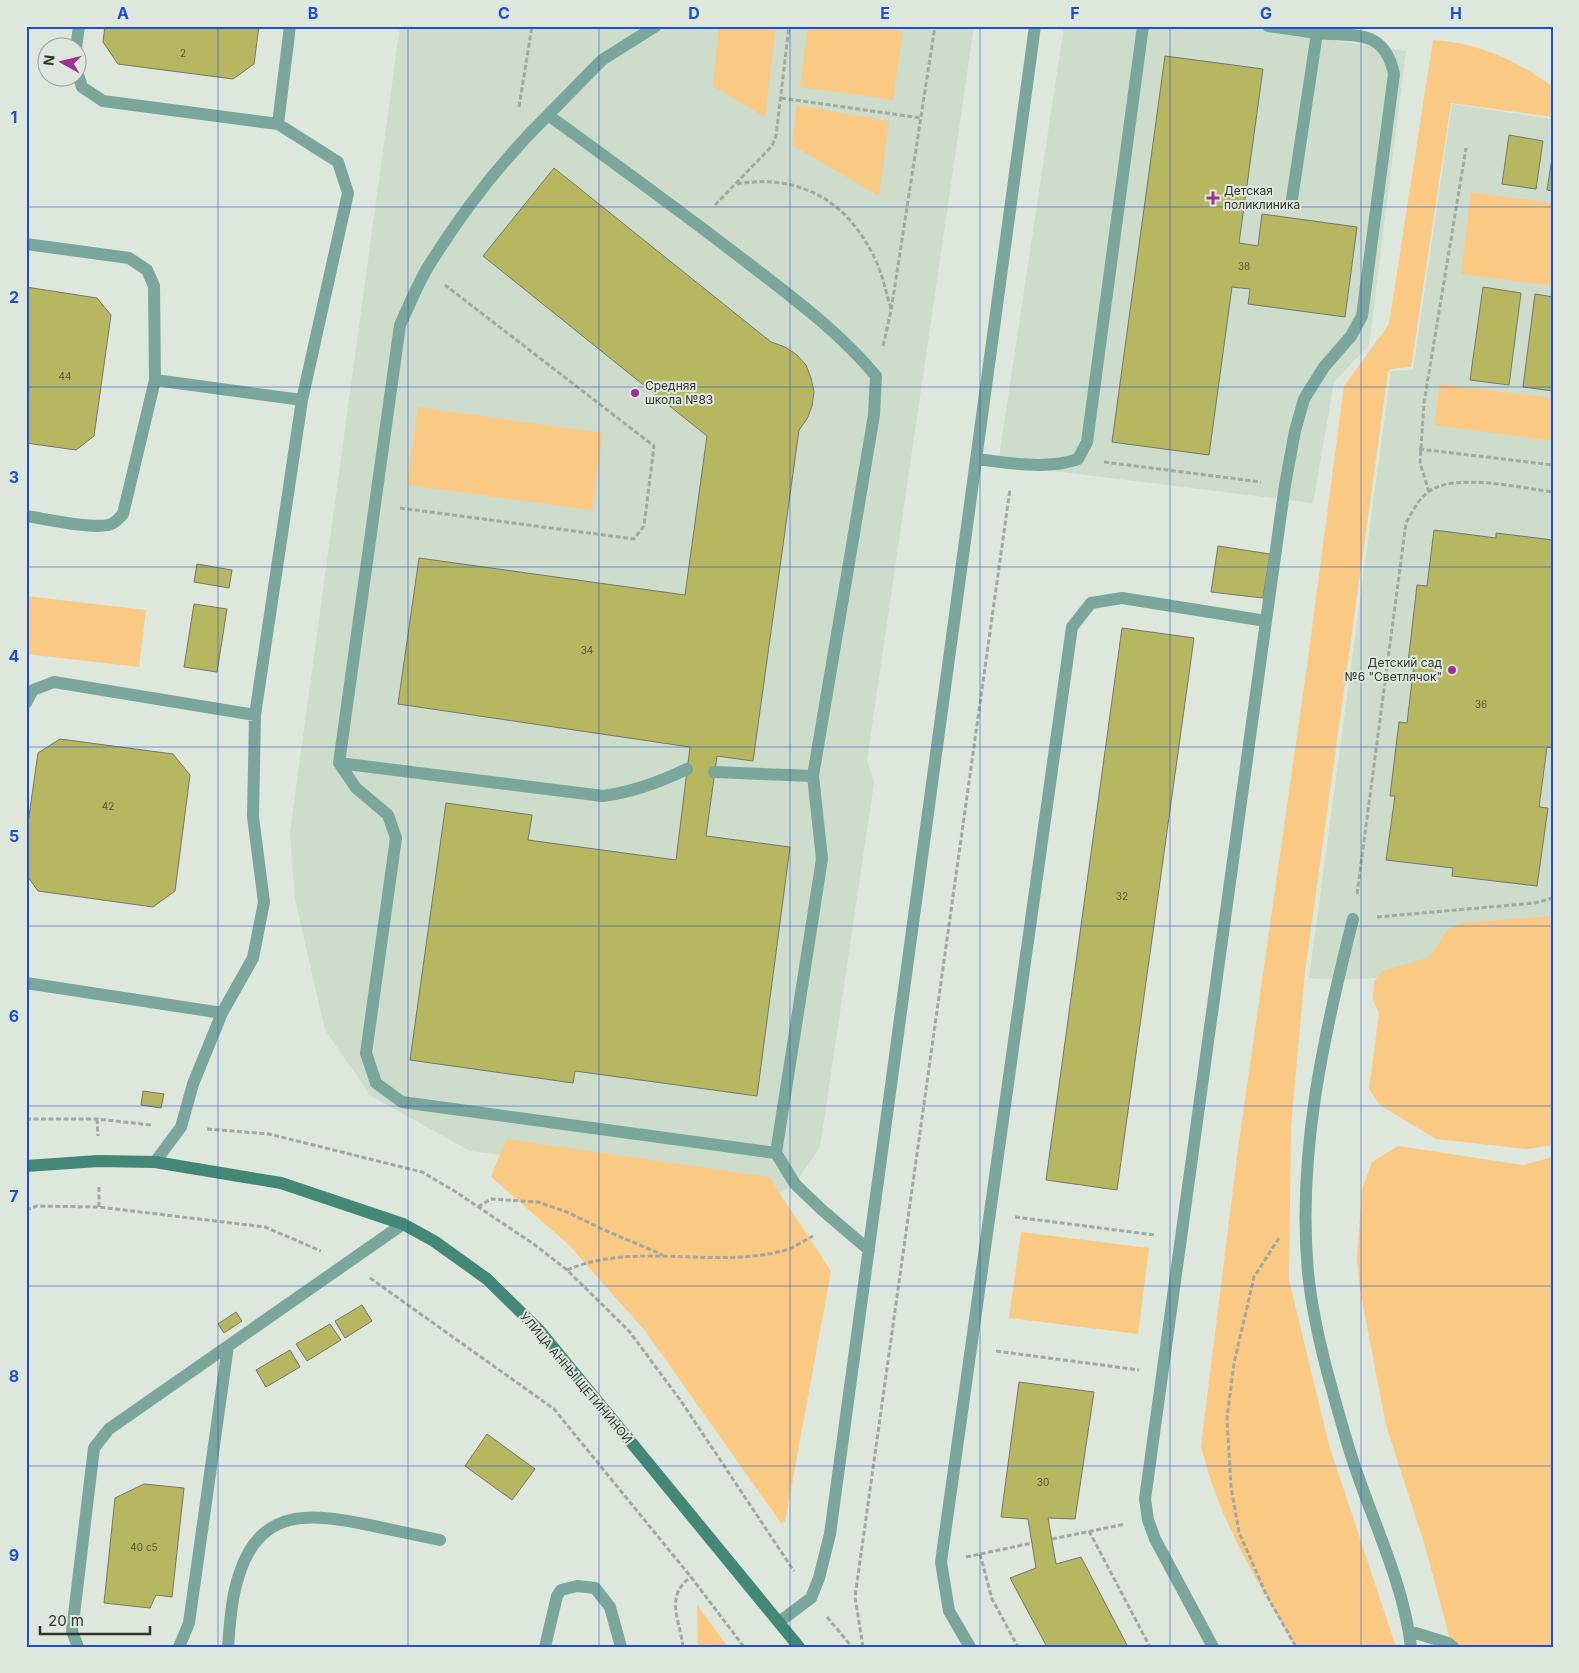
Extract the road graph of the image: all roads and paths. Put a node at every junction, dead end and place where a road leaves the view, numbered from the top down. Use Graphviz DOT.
graph roads {
  1 [pos="290,26"];
  2 [pos="532,26"];
  3 [pos="656,26"];
  4 [pos="789,26"];
  5 [pos="935,26"];
  6 [pos="1035,26"];
  7 [pos="1143,26"];
  8 [pos="1268,26"];
  9 [pos="1317,33"];
  10 [pos="83,88"];
  11 [pos="781,98"];
  12 [pos="548,115"];
  13 [pos="921,118"];
  14 [pos="278,124"];
  15 [pos="1466,148"];
  16 [pos="512,150"];
  17 [pos="736,184"];
  18 [pos="1292,199"];
  19 [pos="697,223"];
  20 [pos="26,244"];
  21 [pos="426,270"];
  22 [pos="891,311"];
  23 [pos="876,376"];
  24 [pos="155,380"];
  25 [pos="302,400"];
  26 [pos="1419,449"];
  27 [pos="976,459"];
  28 [pos="1078,459"];
  29 [pos="1014,464"];
  30 [pos="1553,465"];
  31 [pos="1285,485"];
  32 [pos="1429,492"];
  33 [pos="1553,492"];
  34 [pos="375,504"];
  35 [pos="26,516"];
  36 [pos="1266,621"];
  37 [pos="26,703"];
  38 [pos="255,715"];
  39 [pos="339,763"];
  40 [pos="687,769"];
  41 [pos="714,772"];
  42 [pos="813,776"];
  43 [pos="1553,898"];
  44 [pos="1353,919"];
  45 [pos="26,983"];
  46 [pos="222,1013"];
  47 [pos="776,1152"];
  48 [pos="155,1162"];
  49 [pos="26,1166"];
  50 [pos="478,1207"];
  51 [pos="26,1210"];
  52 [pos="990,1214"];
  53 [pos="403,1224"];
  54 [pos="838,1224"];
  55 [pos="1280,1237"];
  56 [pos="1181,1239"];
  57 [pos="869,1250"];
  58 [pos="666,1256"];
  59 [pos="348,1262"];
  60 [pos="567,1270"];
  61 [pos="228,1346"];
  62 [pos="971,1348"];
  63 [pos="1162,1373"];
  64 [pos="1148,1520"];
  65 [pos="1089,1531"];
  66 [pos="1052,1539"];
  67 [pos="440,1540"];
  68 [pos="1032,1543"];
  69 [pos="980,1554"];
  70 [pos="941,1562"];
  71 [pos="691,1577"];
  72 [pos="779,1622"];
  73 [pos="1409,1631"];
  74 [pos="78,1647"];
  75 [pos="179,1647"];
  76 [pos="228,1647"];
  77 [pos="545,1647"];
  78 [pos="621,1647"];
  79 [pos="683,1647"];
  80 [pos="744,1647"];
  81 [pos="799,1647"];
  82 [pos="863,1647"];
  83 [pos="970,1647"];
  84 [pos="1018,1647"];
  85 [pos="1150,1647"];
  86 [pos="1213,1647"];
  87 [pos="1296,1647"];
  88 [pos="1411,1647"];
  89 [pos="1453,1647"];
  1 -- 14 [label="lane"];
  2 -- 16 [label="path"];
  3 -- 12 [label="lane"];
  4 -- 11 [label="path"];
  5 -- 13 [label="path"];
  6 -- 27 [label="lane"];
  7 -- 28 [label="lane"];
  8 -- 9 [label="lane"];
  9 -- 18 [label="lane"];
  9 -- 31 [label="lane"];
  10 -- 14 [label="lane"];
  11 -- 13 [label="path"];
  11 -- 17 [label="path"];
  12 -- 16 [label="lane"];
  12 -- 19 [label="lane"];
  13 -- 22 [label="path"];
  14 -- 25 [label="lane"];
  15 -- 26 [label="path"];
  16 -- 21 [label="lane"];
  17 -- 19 [label="path"];
  17 -- 22 [label="path"];
  19 -- 23 [label="lane"];
  20 -- 24 [label="lane"];
  21 -- 34 [label="lane"];
  21 -- 34 [label="path"];
  22 -- 23 [label="path"];
  23 -- 42 [label="lane"];
  24 -- 25 [label="lane"];
  24 -- 35 [label="lane"];
  25 -- 38 [label="lane"];
  26 -- 30 [label="path"];
  26 -- 32 [label="path"];
  27 -- 29 [label="lane"];
  27 -- 57 [label="lane"];
  28 -- 29 [label="lane"];
  28 -- 31 [label="path"];
  29 -- 82 [label="path"];
  31 -- 36 [label="lane"];
  32 -- 33 [label="path"];
  32 -- 44 [label="path"];
  34 -- 39 [label="lane"];
  36 -- 52 [label="lane"];
  36 -- 56 [label="lane"];
  37 -- 38 [label="lane"];
  38 -- 46 [label="lane"];
  39 -- 40 [label="lane"];
  39 -- 47 [label="lane"];
  41 -- 42 [label="lane"];
  42 -- 47 [label="lane"];
  43 -- 44 [label="path"];
  44 -- 73 [label="lane"];
  45 -- 46 [label="lane"];
  46 -- 48 [label="lane"];
  47 -- 54 [label="lane"];
  48 -- 49 [label="main road, УЛИЦА АННЫ ЩЕТИНИНОЙ"];
  48 -- 53 [label="main road, УЛИЦА АННЫ ЩЕТИНИНОЙ"];
  50 -- 58 [label="path"];
  51 -- 59 [label="path"];
  52 -- 56 [label="path"];
  52 -- 62 [label="lane"];
  53 -- 59 [label="lane"];
  53 -- 72 [label="main road, УЛИЦА АННЫ ЩЕТИНИНОЙ"];
  54 -- 57 [label="lane"];
  54 -- 58 [label="path"];
  55 -- 87 [label="path"];
  56 -- 63 [label="lane"];
  57 -- 72 [label="lane"];
  58 -- 60 [label="path"];
  59 -- 61 [label="lane"];
  59 -- 71 [label="path"];
  61 -- 74 [label="lane"];
  61 -- 75 [label="lane"];
  62 -- 63 [label="path"];
  62 -- 70 [label="lane"];
  63 -- 64 [label="lane"];
  64 -- 65 [label="path"];
  64 -- 86 [label="lane"];
  65 -- 66 [label="path"];
  65 -- 85 [label="path"];
  67 -- 76 [label="lane"];
  68 -- 69 [label="path"];
  69 -- 70 [label="path"];
  69 -- 84 [label="path"];
  70 -- 83 [label="lane"];
  71 -- 79 [label="path"];
  71 -- 80 [label="path"];
  72 -- 81 [label="main road, УЛИЦА АННЫ ЩЕТИНИНОЙ"];
  73 -- 88 [label="lane"];
  73 -- 89 [label="lane"];
  77 -- 78 [label="lane"];
}
